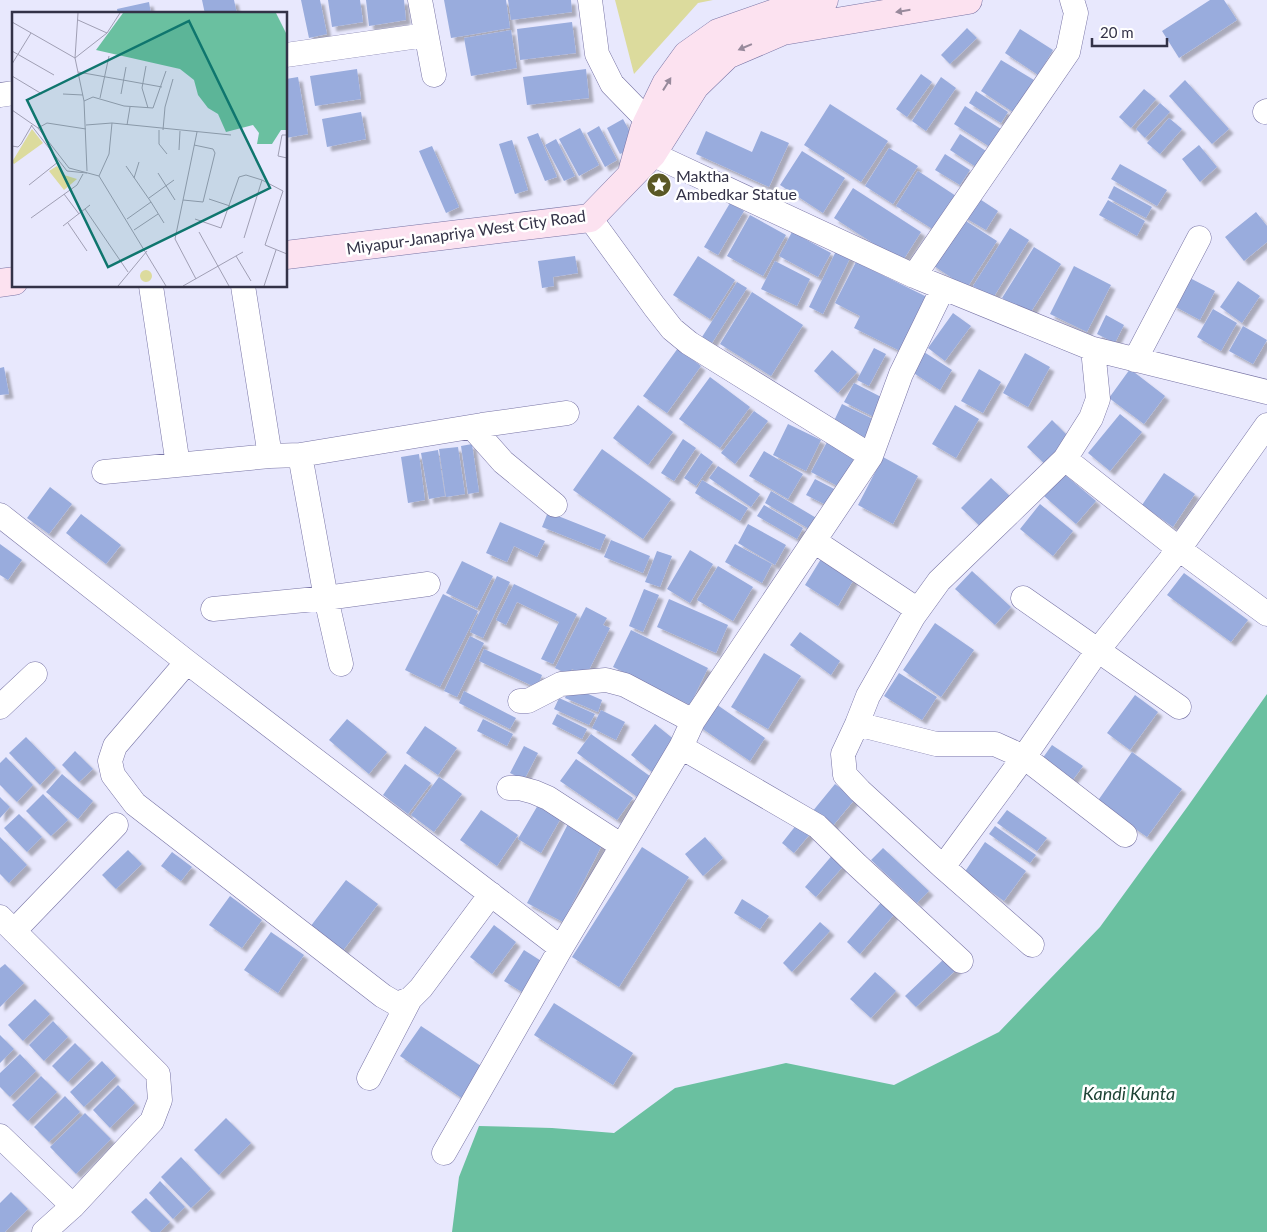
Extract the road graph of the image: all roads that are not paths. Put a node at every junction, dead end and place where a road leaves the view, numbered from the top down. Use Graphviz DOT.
graph roads {
  1 [pos="420,0"];
  2 [pos="590,0"];
  3 [pos="824,0"];
  4 [pos="968,0"];
  5 [pos="1072,0"];
  6 [pos="795,3"];
  7 [pos="426,35"];
  8 [pos="288,55"];
  9 [pos="434,75"];
  10 [pos="648,121"];
  11 [pos="652,154"];
  12 [pos="630,178"];
  13 [pos="590,218"];
  14 [pos="1199,238"];
  15 [pos="288,255"];
  16 [pos="914,276"];
  17 [pos="151,288"];
  18 [pos="244,288"];
  19 [pos="942,288"];
  20 [pos="1093,349"];
  21 [pos="1135,360"];
  22 [pos="1267,392"];
  23 [pos="567,413"];
  24 [pos="1267,425"];
  25 [pos="472,427"];
  26 [pos="300,455"];
  27 [pos="270,456"];
  28 [pos="871,456"];
  29 [pos="1065,459"];
  30 [pos="178,465"];
  31 [pos="104,472"];
  32 [pos="555,505"];
  33 [pos="0,515"];
  34 [pos="814,541"];
  35 [pos="1179,549"];
  36 [pos="428,584"];
  37 [pos="326,598"];
  38 [pos="1023,598"];
  39 [pos="213,609"];
  40 [pos="918,610"];
  41 [pos="1267,614"];
  42 [pos="1098,650"];
  43 [pos="187,662"];
  44 [pos="341,664"];
  45 [pos="35,674"];
  46 [pos="520,702"];
  47 [pos="0,707"];
  48 [pos="1179,707"];
  49 [pos="693,722"];
  50 [pos="857,724"];
  51 [pos="681,747"];
  52 [pos="1024,756"];
  53 [pos="509,788"];
  54 [pos="116,825"];
  55 [pos="1125,835"];
  56 [pos="622,846"];
  57 [pos="943,867"];
  58 [pos="491,894"];
  59 [pos="7,924"];
  60 [pos="1032,946"];
  61 [pos="562,948"];
  62 [pos="961,961"];
  63 [pos="410,999"];
  64 [pos="369,1078"];
  65 [pos="0,1136"];
  66 [pos="444,1153"];
  67 [pos="73,1206"];
  68 [pos="44,1232"];
  1 -- 7 [label="street"];
  2 -- 10 [label="street"];
  3 -- 6 [label="street"];
  4 -- 11 [label="street, Miyapur-Janapriya West City Road, one-way"];
  5 -- 16 [label="street"];
  10 -- 6 [label="street, one-way"];
  7 -- 8 [label="street"];
  7 -- 9 [label="street"];
  10 -- 12 [label="street"];
  11 -- 12 [label="street, Miyapur-Janapriya West City Road"];
  11 -- 16 [label="street"];
  12 -- 13 [label="street, Miyapur-Janapriya West City Road"];
  13 -- 15 [label="street, Miyapur-Janapriya West City Road"];
  13 -- 28 [label="street"];
  14 -- 21 [label="street"];
  16 -- 19 [label="street"];
  17 -- 30 [label="street"];
  18 -- 27 [label="street"];
  19 -- 20 [label="street"];
  19 -- 28 [label="street"];
  20 -- 21 [label="street"];
  20 -- 29 [label="street"];
  21 -- 22 [label="street"];
  23 -- 25 [label="street"];
  24 -- 35 [label="street"];
  25 -- 26 [label="street"];
  25 -- 32 [label="street"];
  26 -- 27 [label="street"];
  26 -- 37 [label="street"];
  27 -- 30 [label="street"];
  28 -- 34 [label="street"];
  29 -- 35 [label="street"];
  29 -- 40 [label="street"];
  30 -- 31 [label="street"];
  33 -- 43 [label="street"];
  34 -- 40 [label="street"];
  34 -- 49 [label="street"];
  35 -- 41 [label="street"];
  35 -- 42 [label="street"];
  36 -- 37 [label="street"];
  37 -- 39 [label="street"];
  37 -- 44 [label="street"];
  38 -- 42 [label="street"];
  40 -- 50 [label="street"];
  42 -- 48 [label="street"];
  42 -- 52 [label="street"];
  43 -- 58 [label="street"];
  43 -- 63 [label="street"];
  45 -- 47 [label="street"];
  46 -- 49 [label="street"];
  49 -- 51 [label="street"];
  50 -- 52 [label="street"];
  50 -- 57 [label="street"];
  51 -- 56 [label="street"];
  51 -- 62 [label="street"];
  52 -- 55 [label="street"];
  52 -- 57 [label="street"];
  53 -- 56 [label="street"];
  54 -- 59 [label="street"];
  56 -- 61 [label="street"];
  57 -- 60 [label="street"];
  58 -- 61 [label="street"];
  58 -- 63 [label="street"];
  59 -- 67 [label="street"];
  61 -- 66 [label="street"];
  63 -- 64 [label="street"];
  65 -- 67 [label="street"];
  67 -- 68 [label="street"];
}
